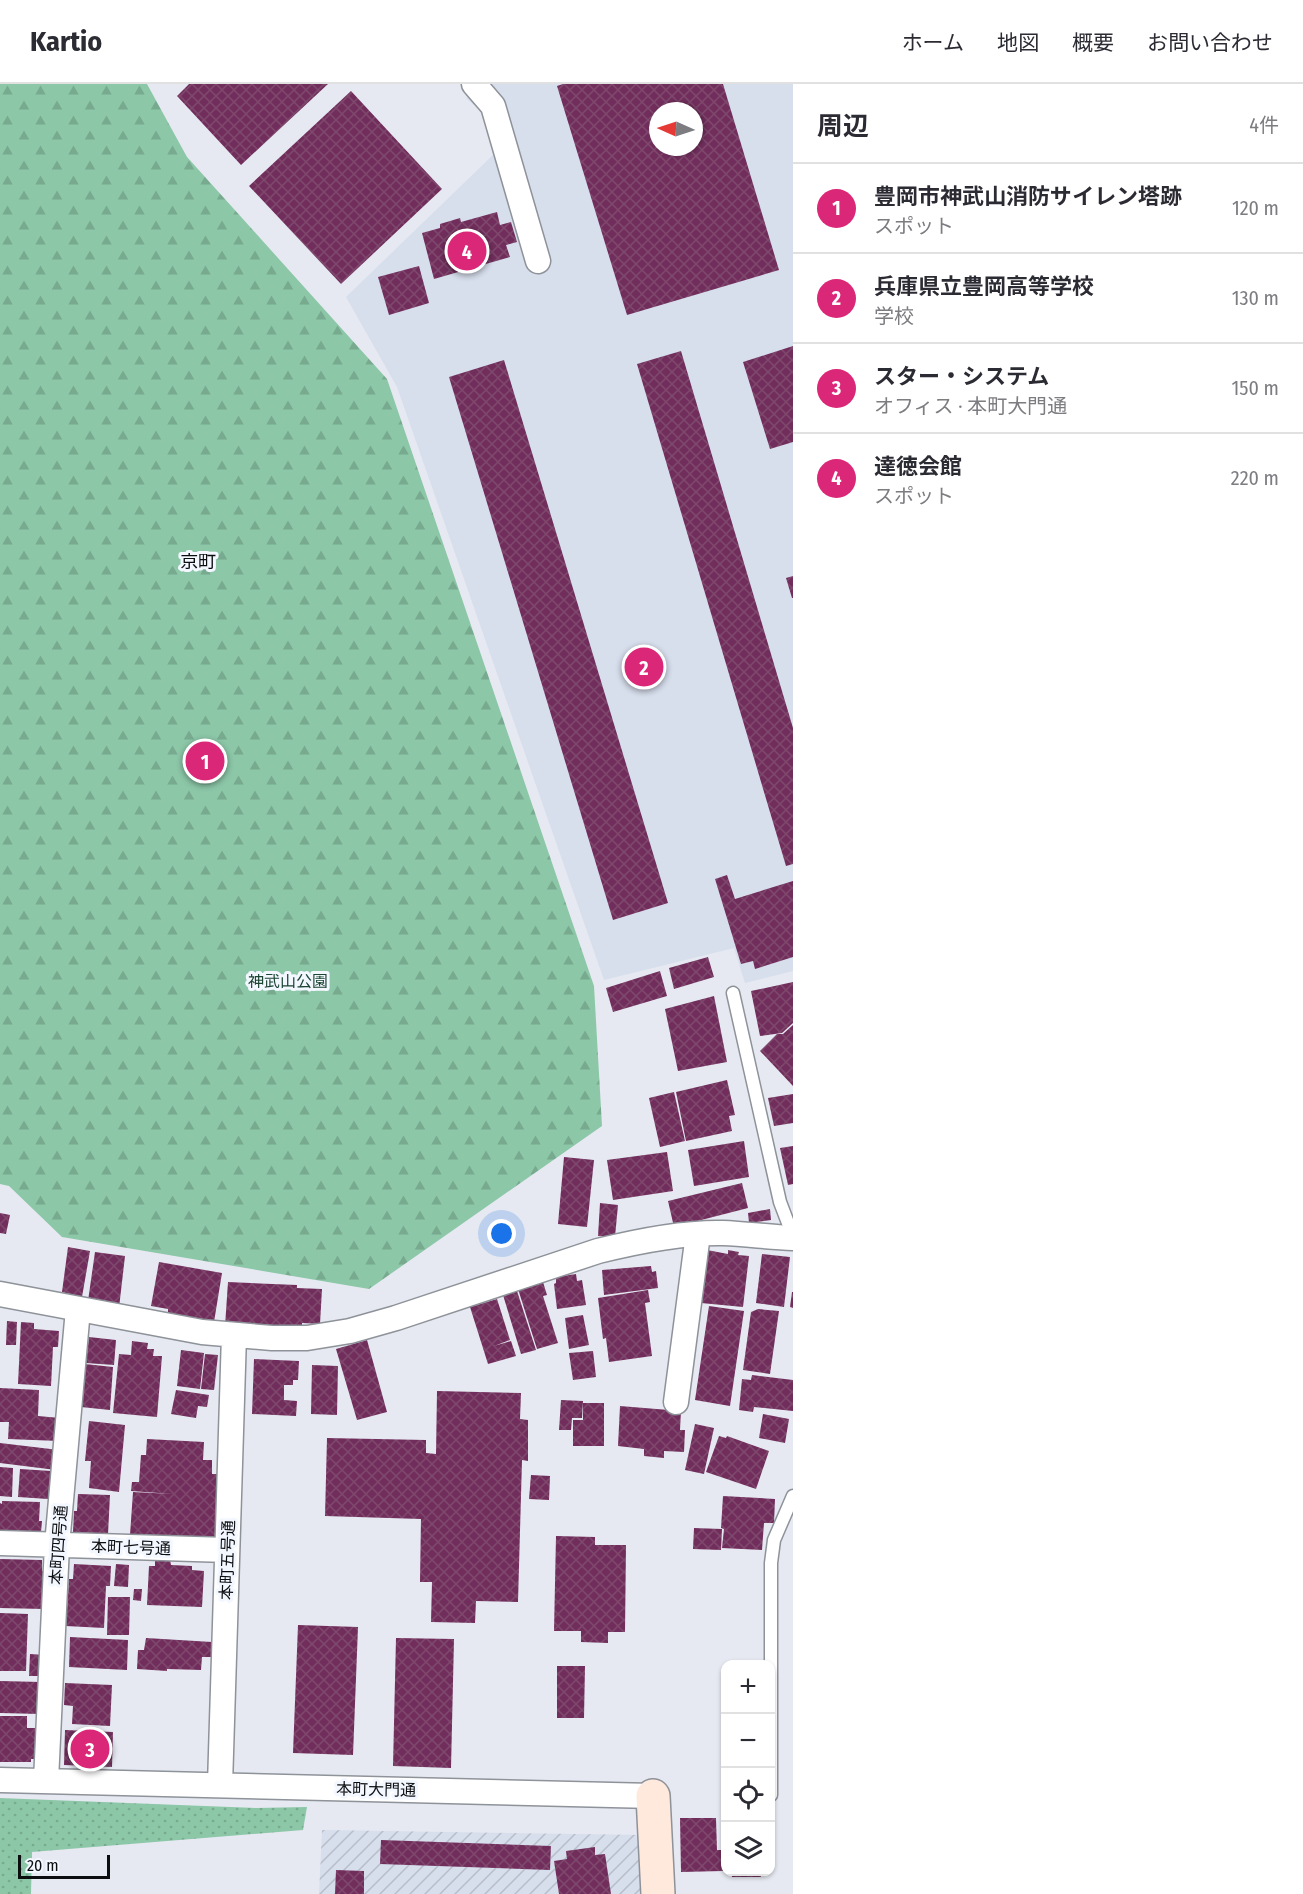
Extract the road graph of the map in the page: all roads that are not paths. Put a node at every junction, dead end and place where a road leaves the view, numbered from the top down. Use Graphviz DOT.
graph roads {
  1 [pos="474,84"];
  2 [pos="538,261"];
  3 [pos="734,993"];
  4 [pos="698,1234"];
  5 [pos="793,1237"];
  6 [pos="0,1294"];
  7 [pos="78,1309"];
  8 [pos="234,1335"];
  9 [pos="676,1402"];
  10 [pos="793,1496"];
  11 [pos="0,1543"];
  12 [pos="57,1545"];
  13 [pos="227,1550"];
  14 [pos="771,1768"];
  15 [pos="0,1780"];
  16 [pos="46,1781"];
  17 [pos="220,1785"];
  18 [pos="653,1796"];
  19 [pos="658,1894"];
  1 -- 2 [label="street"];
  3 -- 5 [label="lane"];
  4 -- 5 [label="street"];
  4 -- 8 [label="street"];
  4 -- 9 [label="street"];
  6 -- 7 [label="street"];
  7 -- 8 [label="street"];
  7 -- 12 [label="street, 本町四号通"];
  8 -- 13 [label="street, 本町五号通"];
  10 -- 14 [label="lane"];
  11 -- 12 [label="street, 本町七号通"];
  12 -- 13 [label="street, 本町七号通"];
  12 -- 16 [label="street, 本町四号通"];
  13 -- 17 [label="street, 本町五号通"];
  15 -- 16 [label="street, 本町大門通"];
  16 -- 17 [label="street, 本町大門通"];
  17 -- 18 [label="street, 本町大門通"];
  18 -- 19 [label="street, 本町大門通"];
}
